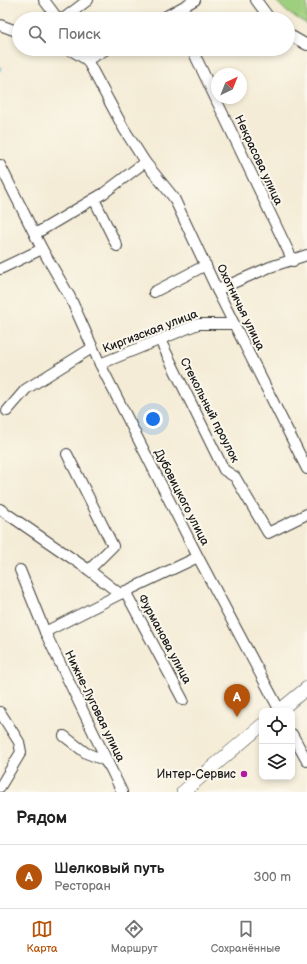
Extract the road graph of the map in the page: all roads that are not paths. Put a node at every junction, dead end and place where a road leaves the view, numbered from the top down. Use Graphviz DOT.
graph roads {
  1 [pos="44,0"];
  2 [pos="88,0"];
  3 [pos="195,0"];
  4 [pos="256,0"];
  5 [pos="53,12"];
  6 [pos="72,12"];
  7 [pos="180,12"];
  8 [pos="265,12"];
  9 [pos="0,25"];
  10 [pos="12,29"];
  11 [pos="295,38"];
  12 [pos="307,45"];
  13 [pos="80,56"];
  14 [pos="84,56"];
  15 [pos="94,56"];
  16 [pos="195,56"];
  17 [pos="87,60"];
  18 [pos="145,162"];
  19 [pos="0,165"];
  20 [pos="94,199"];
  21 [pos="35,234"];
  22 [pos="117,246"];
  23 [pos="42,249"];
  24 [pos="307,255"];
  25 [pos="292,261"];
  26 [pos="206,266"];
  27 [pos="0,269"];
  28 [pos="217,290"];
  29 [pos="154,292"];
  30 [pos="234,324"];
  31 [pos="160,340"];
  32 [pos="92,348"];
  33 [pos="100,364"];
  34 [pos="7,411"];
  35 [pos="67,454"];
  36 [pos="307,469"];
  37 [pos="0,509"];
  38 [pos="307,514"];
  39 [pos="198,557"];
  40 [pos="20,570"];
  41 [pos="89,570"];
  42 [pos="123,593"];
  43 [pos="45,632"];
  44 [pos="307,688"];
  45 [pos="183,700"];
  46 [pos="278,708"];
  47 [pos="284,708"];
  48 [pos="0,712"];
  49 [pos="259,728"];
  50 [pos="64,736"];
  51 [pos="295,739"];
  52 [pos="307,761"];
  53 [pos="109,766"];
  54 [pos="0,787"];
  55 [pos="122,792"];
  56 [pos="183,792"];
  1 -- 5 [label="street"];
  2 -- 6 [label="street"];
  3 -- 7 [label="street"];
  4 -- 8 [label="street"];
  9 -- 10 [label="street"];
  11 -- 12 [label="street"];
  13 -- 17 [label="street"];
  14 -- 17 [label="street, Охотничья улица"];
  15 -- 17 [label="street"];
  16 -- 25 [label="street, Некрасова улица"];
  17 -- 18 [label="street, Охотничья улица"];
  18 -- 20 [label="street"];
  18 -- 26 [label="street, Охотничья улица"];
  19 -- 21 [label="street, Дубовицкого улица"];
  20 -- 21 [label="street"];
  20 -- 22 [label="street"];
  21 -- 23 [label="street, Дубовицкого улица"];
  23 -- 27 [label="street"];
  23 -- 32 [label="street, Дубовицкого улица"];
  24 -- 25 [label="street"];
  25 -- 28 [label="street"];
  26 -- 28 [label="street, Охотничья улица"];
  26 -- 29 [label="street"];
  28 -- 30 [label="street, Охотничья улица"];
  30 -- 31 [label="street, Киргизская улица"];
  30 -- 36 [label="street, Охотничья улица"];
  31 -- 33 [label="street, Киргизская улица"];
  31 -- 38 [label="street, Стекольный проулок"];
  32 -- 33 [label="street, Дубовицкого улица"];
  32 -- 34 [label="street, Киргизская улица"];
  33 -- 39 [label="street, Дубовицкого улица"];
  35 -- 41 [label="street"];
  37 -- 41 [label="street, Фурманова улица"];
  39 -- 42 [label="street, Фурманова улица"];
  39 -- 46 [label="street, Дубовицкого улица"];
  40 -- 43 [label="street, Нижне-Луговая улица"];
  41 -- 42 [label="street, Фурманова улица"];
  42 -- 43 [label="street, Фурманова улица"];
  42 -- 45 [label="street, Фурманова улица"];
  43 -- 53 [label="street, Нижне-Луговая улица"];
  44 -- 47 [label="main road"];
  48 -- 54 [label="street"];
  49 -- 56 [label="main road"];
  50 -- 53 [label="street"];
  51 -- 52 [label="street"];
  53 -- 55 [label="street, Нижне-Луговая улица"];
}
